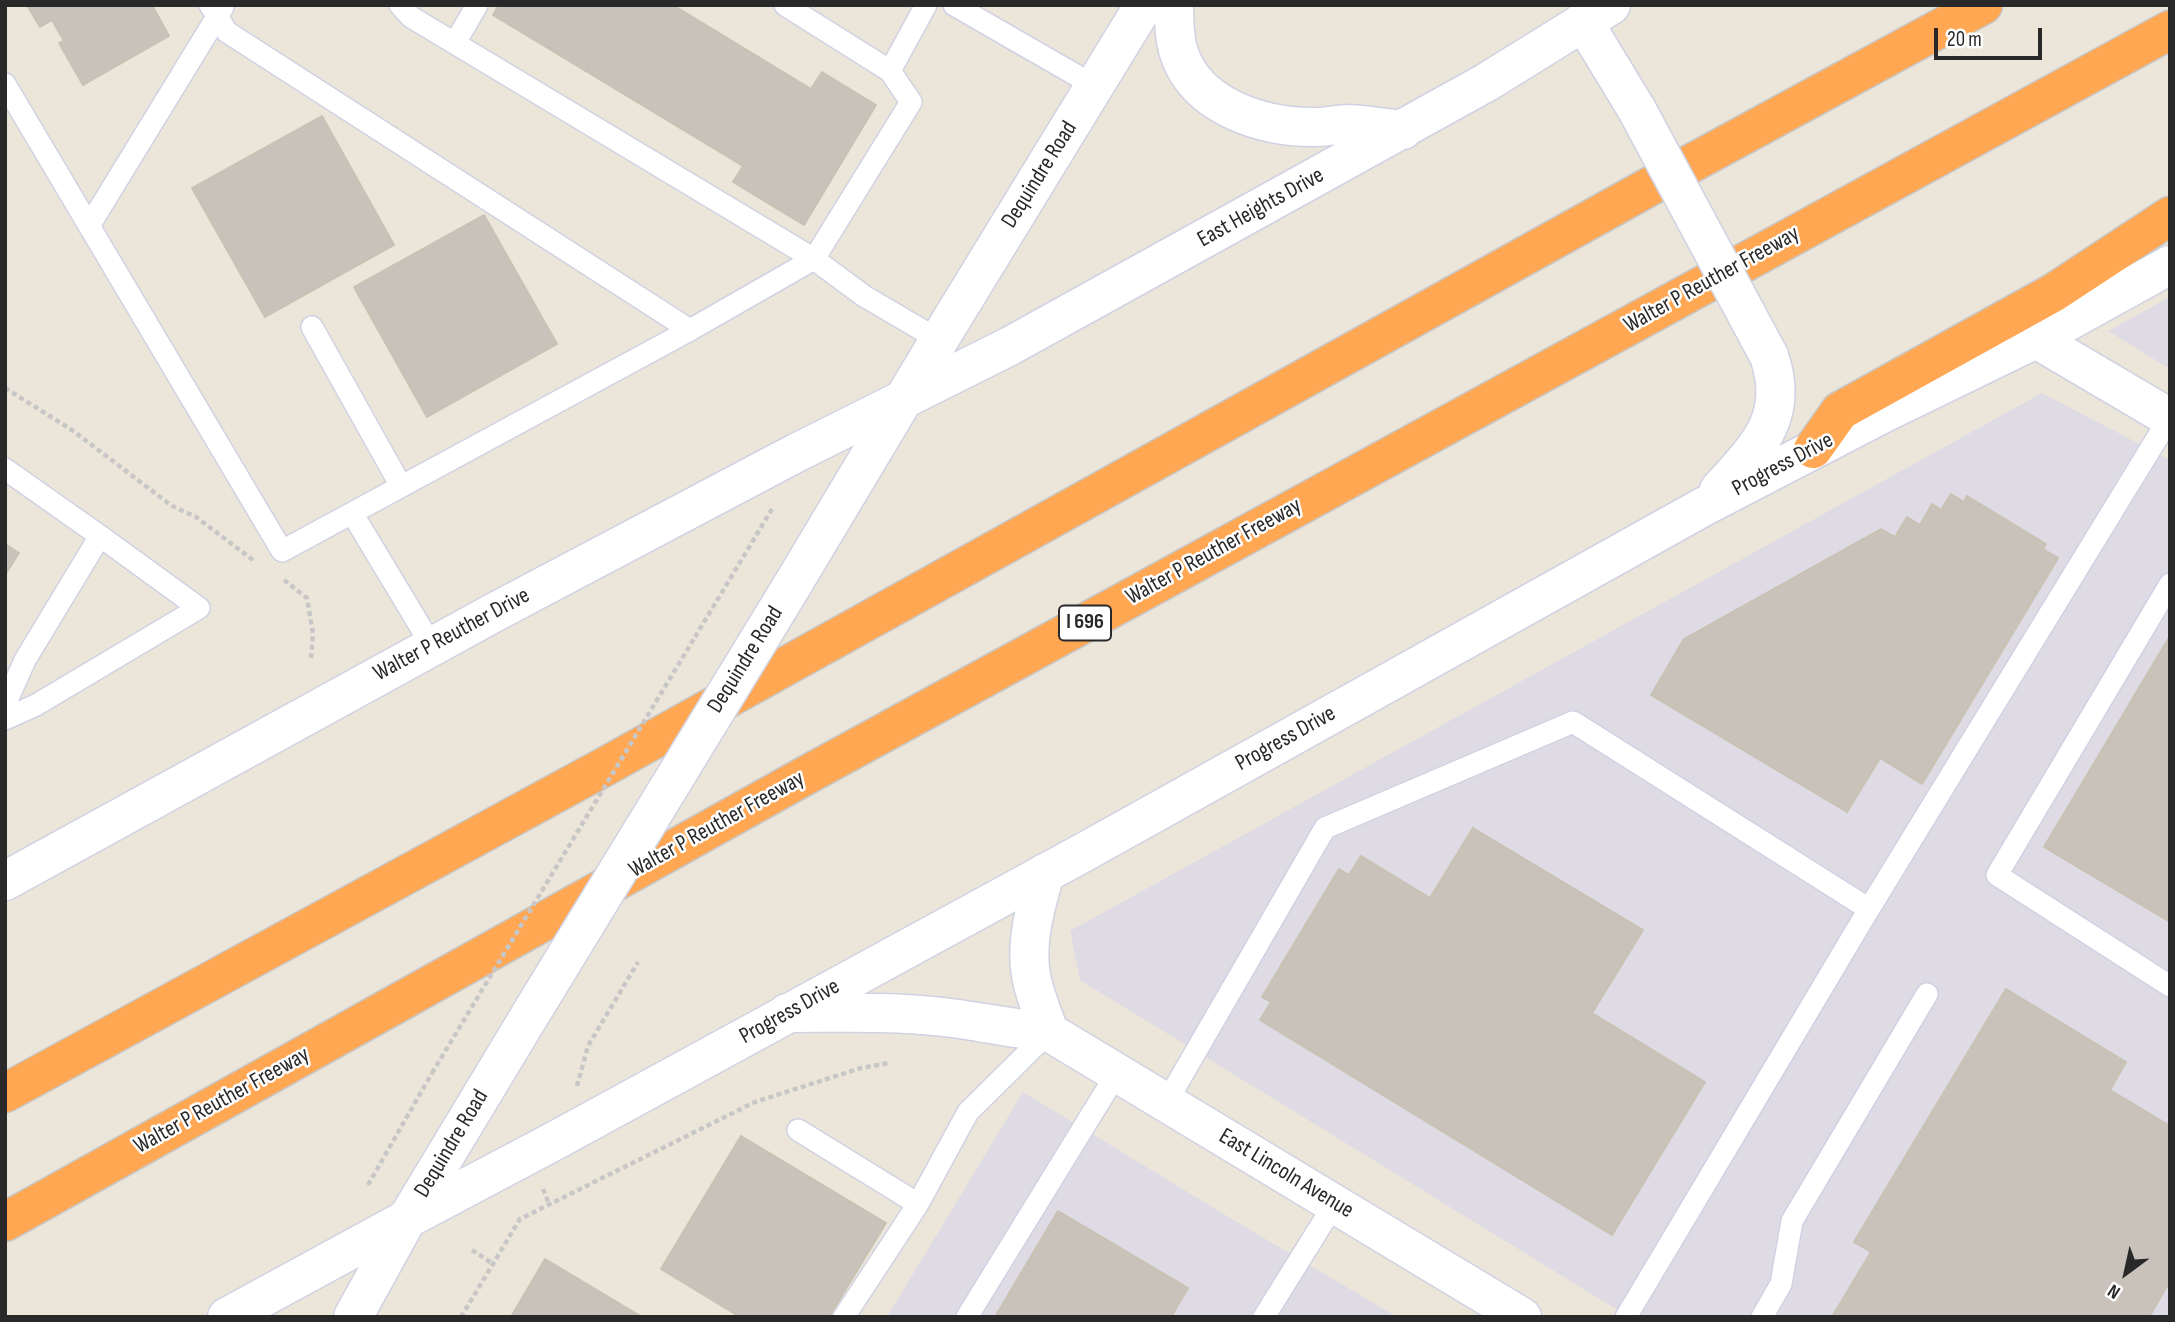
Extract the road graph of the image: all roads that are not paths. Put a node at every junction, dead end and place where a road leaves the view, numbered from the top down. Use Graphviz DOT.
graph roads {
  1 [pos="400,5"];
  2 [pos="477,5"];
  3 [pos="785,5"];
  4 [pos="926,5"];
  5 [pos="954,5"];
  6 [pos="1144,5"];
  7 [pos="1174,5"];
  8 [pos="1983,5"];
  9 [pos="217,9"];
  10 [pos="1597,13"];
  11 [pos="2170,30"];
  12 [pos="455,43"];
  13 [pos="890,71"];
  14 [pos="5,84"];
  15 [pos="1095,86"];
  16 [pos="1403,130"];
  17 [pos="2170,216"];
  18 [pos="89,226"];
  19 [pos="814,260"];
  20 [pos="2170,265"];
  21 [pos="312,327"];
  22 [pos="690,330"];
  23 [pos="2036,339"];
  24 [pos="939,340"];
  25 [pos="905,399"];
  26 [pos="2170,417"];
  27 [pos="1813,449"];
  28 [pos="5,469"];
  29 [pos="401,486"];
  30 [pos="1703,507"];
  31 [pos="352,513"];
  32 [pos="100,536"];
  33 [pos="2170,584"];
  34 [pos="432,646"];
  35 [pos="5,705"];
  36 [pos="5,719"];
  37 [pos="1045,873"];
  38 [pos="5,881"];
  39 [pos="1869,909"];
  40 [pos="2170,986"];
  41 [pos="1927,994"];
  42 [pos="787,1013"];
  43 [pos="1049,1032"];
  44 [pos="1117,1073"];
  45 [pos="5,1093"];
  46 [pos="1166,1103"];
  47 [pos="798,1130"];
  48 [pos="918,1203"];
  49 [pos="1335,1203"];
  50 [pos="407,1219"];
  51 [pos="5,1222"];
  52 [pos="227,1317"];
  53 [pos="353,1317"];
  54 [pos="844,1317"];
  55 [pos="967,1317"];
  56 [pos="1264,1317"];
  57 [pos="1522,1317"];
  58 [pos="1626,1317"];
  59 [pos="1762,1317"];
  1 -- 12 [label="lane"];
  2 -- 12 [label="lane"];
  3 -- 13 [label="lane"];
  4 -- 13 [label="lane"];
  5 -- 15 [label="lane"];
  6 -- 15 [label="main road, Dequindre Road"];
  7 -- 16 [label="main road"];
  8 -- 45 [label="highway"];
  9 -- 18 [label="lane"];
  9 -- 22 [label="lane"];
  10 -- 16 [label="main road, East Heights Drive"];
  10 -- 30 [label="main road, bridge"];
  11 -- 51 [label="highway, Walter P Reuther Freeway / I 696"];
  12 -- 19 [label="lane"];
  13 -- 19 [label="lane"];
  14 -- 18 [label="lane"];
  15 -- 24 [label="main road, Dequindre Road"];
  16 -- 25 [label="main road, East Heights Drive"];
  17 -- 27 [label="highway"];
  18 -- 31 [label="lane"];
  19 -- 22 [label="lane"];
  19 -- 24 [label="lane"];
  20 -- 23 [label="main road, Progress Drive"];
  21 -- 29 [label="lane"];
  22 -- 29 [label="lane"];
  23 -- 26 [label="main road"];
  23 -- 27 [label="main road, Progress Drive"];
  24 -- 25 [label="main road, Dequindre Road"];
  25 -- 34 [label="main road, Walter P Reuther Drive"];
  25 -- 50 [label="main road, Dequindre Road, bridge"];
  26 -- 39 [label="lane"];
  27 -- 30 [label="main road, Progress Drive"];
  28 -- 32 [label="lane"];
  29 -- 31 [label="lane"];
  30 -- 37 [label="main road, Progress Drive"];
  31 -- 34 [label="lane"];
  32 -- 35 [label="lane"];
  32 -- 36 [label="lane"];
  33 -- 40 [label="lane"];
  34 -- 38 [label="main road, Walter P Reuther Drive"];
  37 -- 42 [label="main road, Progress Drive"];
  37 -- 43 [label="main road"];
  39 -- 46 [label="lane"];
  39 -- 58 [label="lane"];
  41 -- 59 [label="lane"];
  42 -- 43 [label="main road, East Lincoln Avenue"];
  42 -- 50 [label="main road, Progress Drive"];
  43 -- 44 [label="main road, East Lincoln Avenue"];
  43 -- 48 [label="lane"];
  44 -- 46 [label="main road, East Lincoln Avenue"];
  44 -- 55 [label="lane"];
  46 -- 49 [label="main road, East Lincoln Avenue"];
  47 -- 48 [label="lane"];
  48 -- 54 [label="lane"];
  49 -- 56 [label="lane"];
  49 -- 57 [label="main road, East Lincoln Avenue"];
  50 -- 52 [label="main road"];
  50 -- 53 [label="main road, Dequindre Road"];
}
